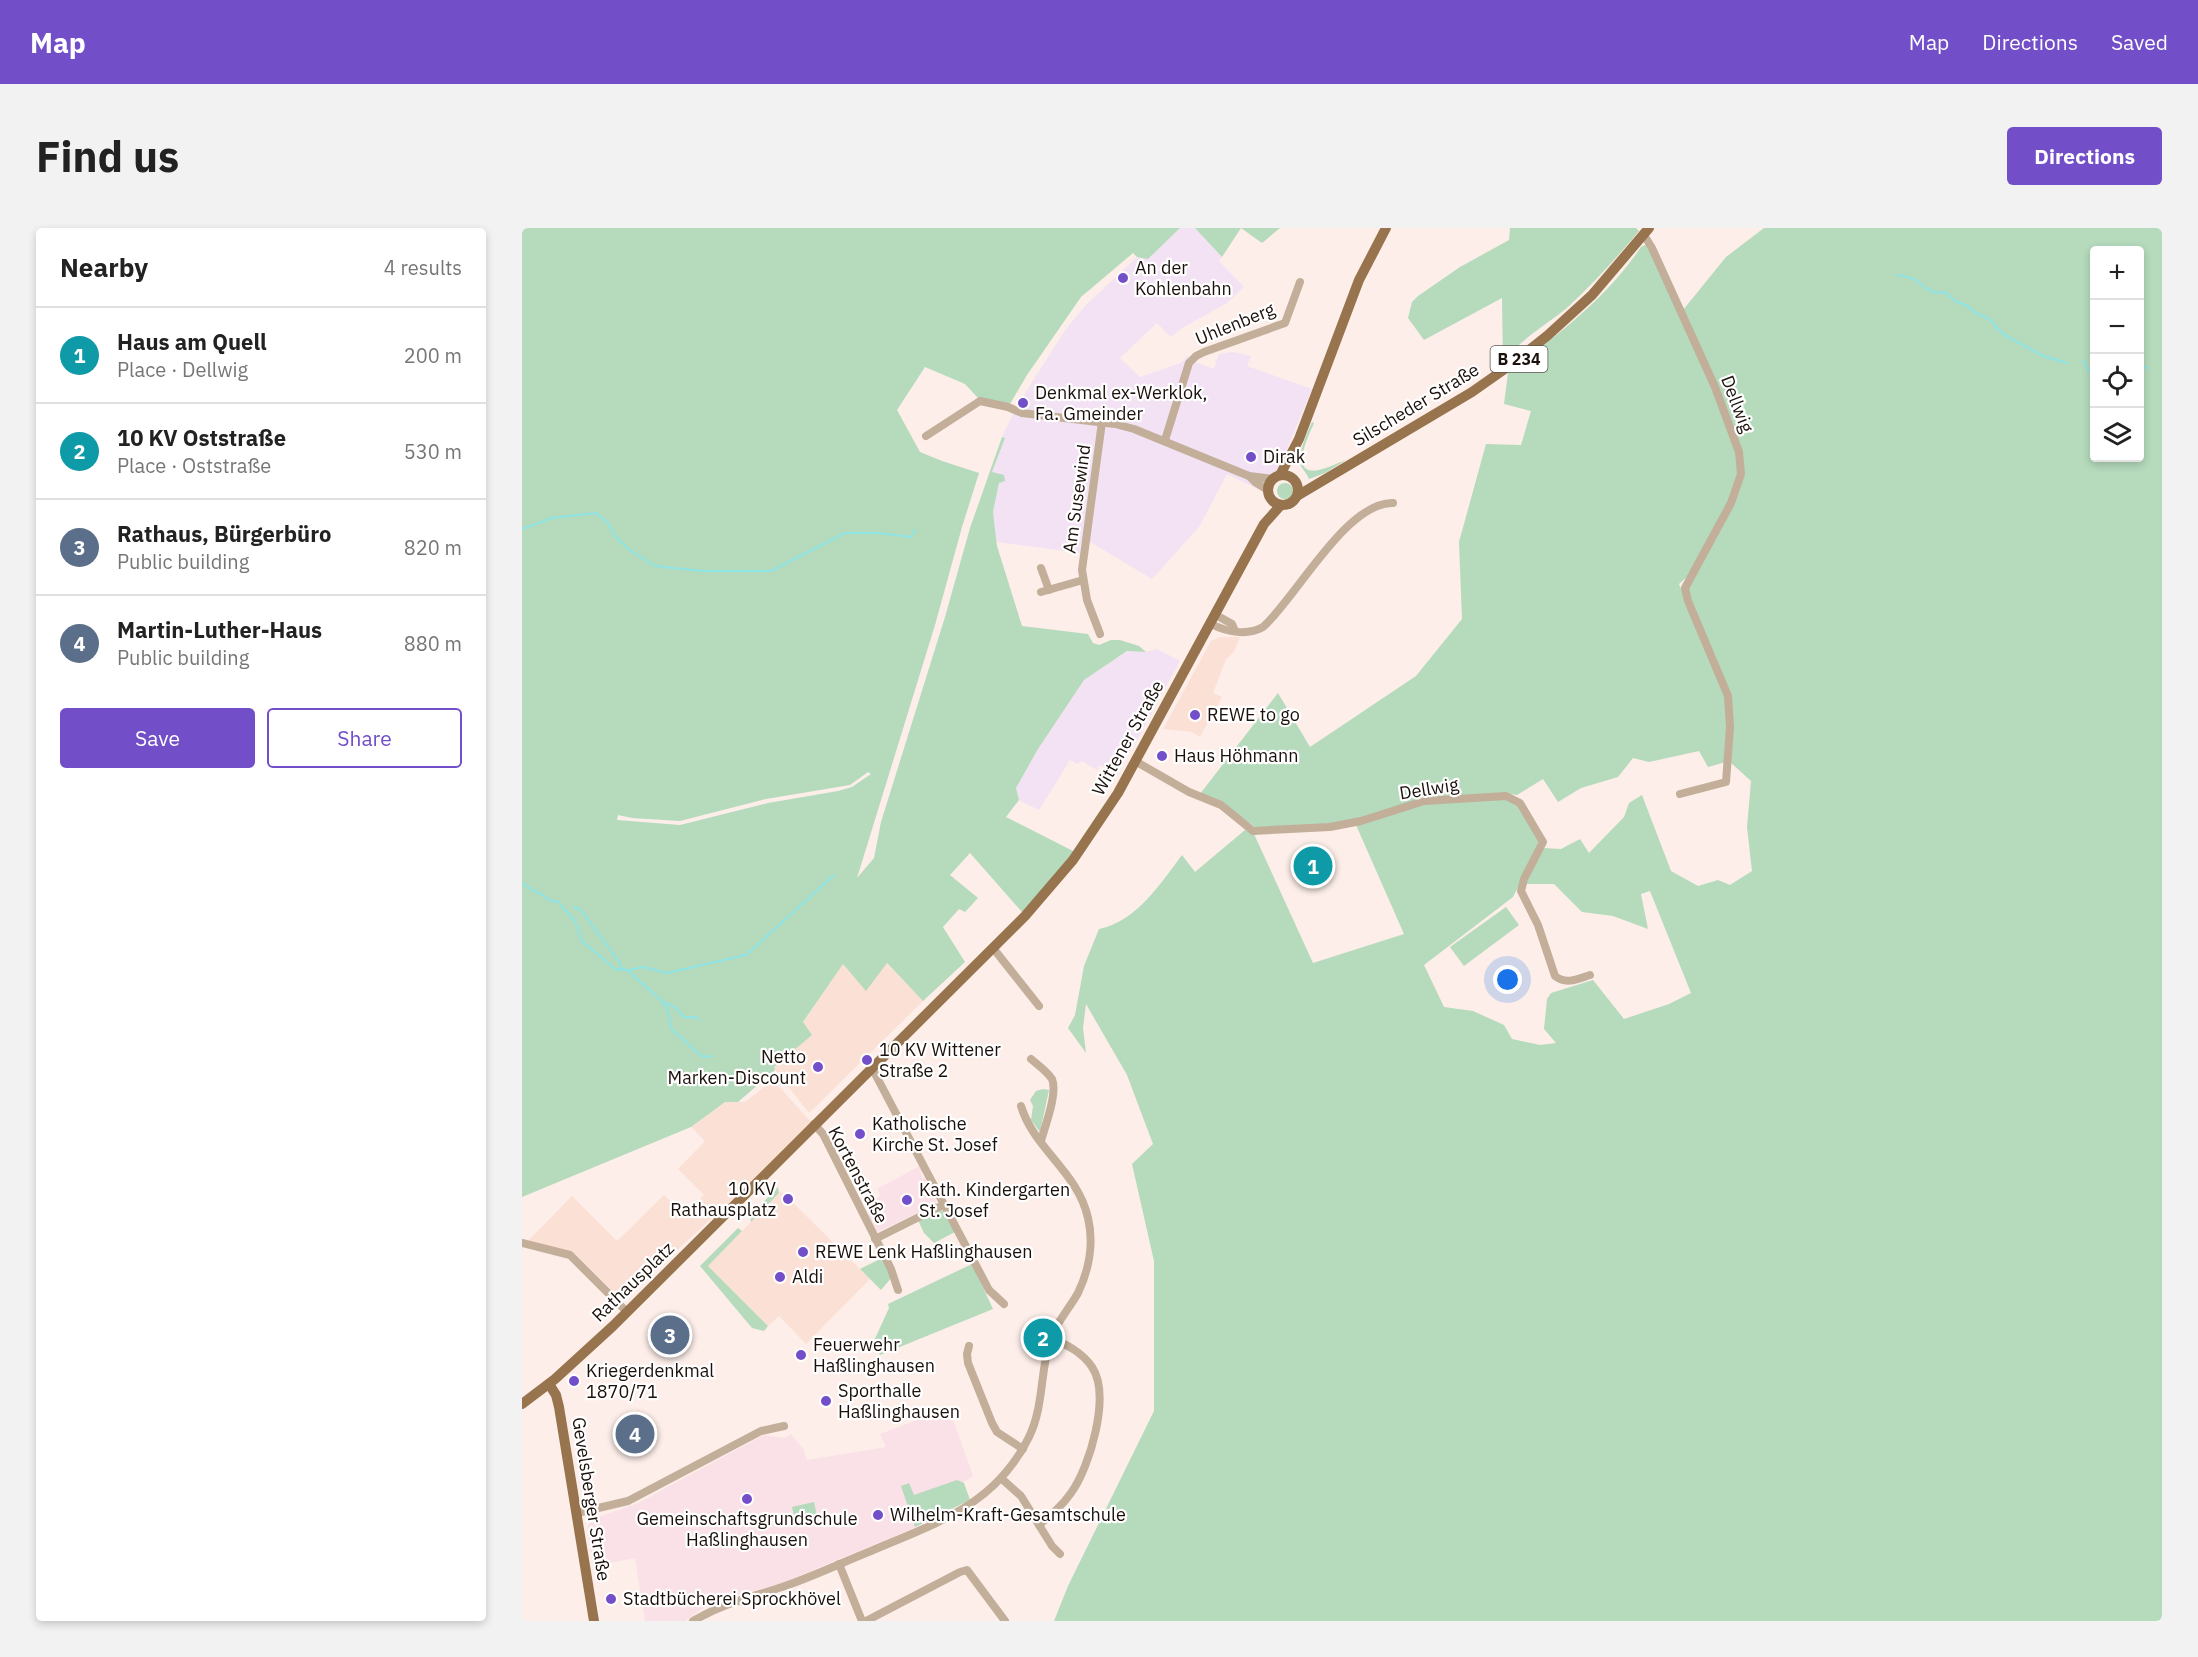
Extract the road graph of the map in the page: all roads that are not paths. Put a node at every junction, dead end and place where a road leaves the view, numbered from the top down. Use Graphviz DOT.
graph roads {
  1 [pos="1386,228"];
  2 [pos="1646,231"];
  3 [pos="1300,282"];
  4 [pos="1102,422"];
  5 [pos="926,436"];
  6 [pos="1299,439"];
  7 [pos="1165,440"];
  8 [pos="1249,476"];
  9 [pos="1277,477"];
  10 [pos="1323,479"];
  11 [pos="1295,481"];
  12 [pos="1297,496"];
  13 [pos="1274,498"];
  14 [pos="1393,503"];
  15 [pos="1041,568"];
  16 [pos="1083,580"];
  17 [pos="1213,620"];
  18 [pos="1100,634"];
  19 [pos="1135,760"];
  20 [pos="1680,794"];
  21 [pos="993,948"];
  22 [pos="1590,975"];
  23 [pos="1039,1006"];
  24 [pos="1031,1059"];
  25 [pos="872,1068"];
  26 [pos="1021,1106"];
  27 [pos="814,1124"];
  28 [pos="1041,1141"];
  29 [pos="943,1204"];
  30 [pos="875,1239"];
  31 [pos="522,1243"];
  32 [pos="898,1290"];
  33 [pos="1004,1304"];
  34 [pos="627,1312"];
  35 [pos="1051,1338"];
  36 [pos="969,1346"];
  37 [pos="549,1384"];
  38 [pos="522,1404"];
  39 [pos="784,1426"];
  40 [pos="1023,1449"];
  41 [pos="1002,1479"];
  42 [pos="577,1513"];
  43 [pos="1039,1525"];
  44 [pos="1060,1554"];
  45 [pos="839,1564"];
  46 [pos="594,1621"];
  47 [pos="693,1621"];
  48 [pos="862,1621"];
  49 [pos="866,1621"];
  50 [pos="1005,1621"];
  1 -- 6 [label="main road"];
  2 -- 10 [label="main road, Silscheder Straße / B 234"];
  2 -- 20 [label="street, Dellwig"];
  3 -- 7 [label="street, Uhlenberg"];
  4 -- 5 [label="street"];
  4 -- 7 [label="street"];
  4 -- 16 [label="street, Am Susewind"];
  6 -- 9 [label="main road"];
  6 -- 11 [label="main road"];
  7 -- 8 [label="street"];
  8 -- 9 [label="street"];
  8 -- 13 [label="street"];
  9 -- 11 [label="main road"];
  9 -- 13 [label="main road"];
  10 -- 11 [label="main road, Silscheder Straße"];
  10 -- 12 [label="main road, Silscheder Straße / B 234"];
  11 -- 12 [label="main road"];
  12 -- 13 [label="main road"];
  13 -- 17 [label="main road, Wittener Straße"];
  14 -- 17 [label="street"];
  15 -- 16 [label="street, Am Susewind"];
  16 -- 18 [label="street, Am Susewind"];
  17 -- 19 [label="main road, Wittener Straße"];
  19 -- 21 [label="main road, Wittener Straße"];
  19 -- 22 [label="street, Dellwig"];
  21 -- 23 [label="street"];
  21 -- 25 [label="main road, Wittener Straße"];
  24 -- 28 [label="street"];
  25 -- 27 [label="main road, Wittener Straße"];
  25 -- 29 [label="street"];
  26 -- 28 [label="street"];
  27 -- 30 [label="street, Kortenstraße"];
  27 -- 34 [label="main road, Rathausplatz"];
  28 -- 35 [label="street"];
  29 -- 30 [label="street, Kortenstraße"];
  29 -- 33 [label="street"];
  30 -- 32 [label="street, Kortenstraße"];
  31 -- 34 [label="street"];
  34 -- 37 [label="main road, Rathausplatz"];
  35 -- 40 [label="street"];
  35 -- 43 [label="street"];
  36 -- 40 [label="street"];
  37 -- 38 [label="main road, Rathausplatz"];
  37 -- 42 [label="main road, Gevelsberger Straße"];
  39 -- 42 [label="street"];
  40 -- 41 [label="street"];
  41 -- 43 [label="street"];
  41 -- 45 [label="street"];
  42 -- 46 [label="main road, Gevelsberger Straße"];
  43 -- 44 [label="street"];
  45 -- 47 [label="street"];
  45 -- 48 [label="street"];
  49 -- 50 [label="street"];
}
